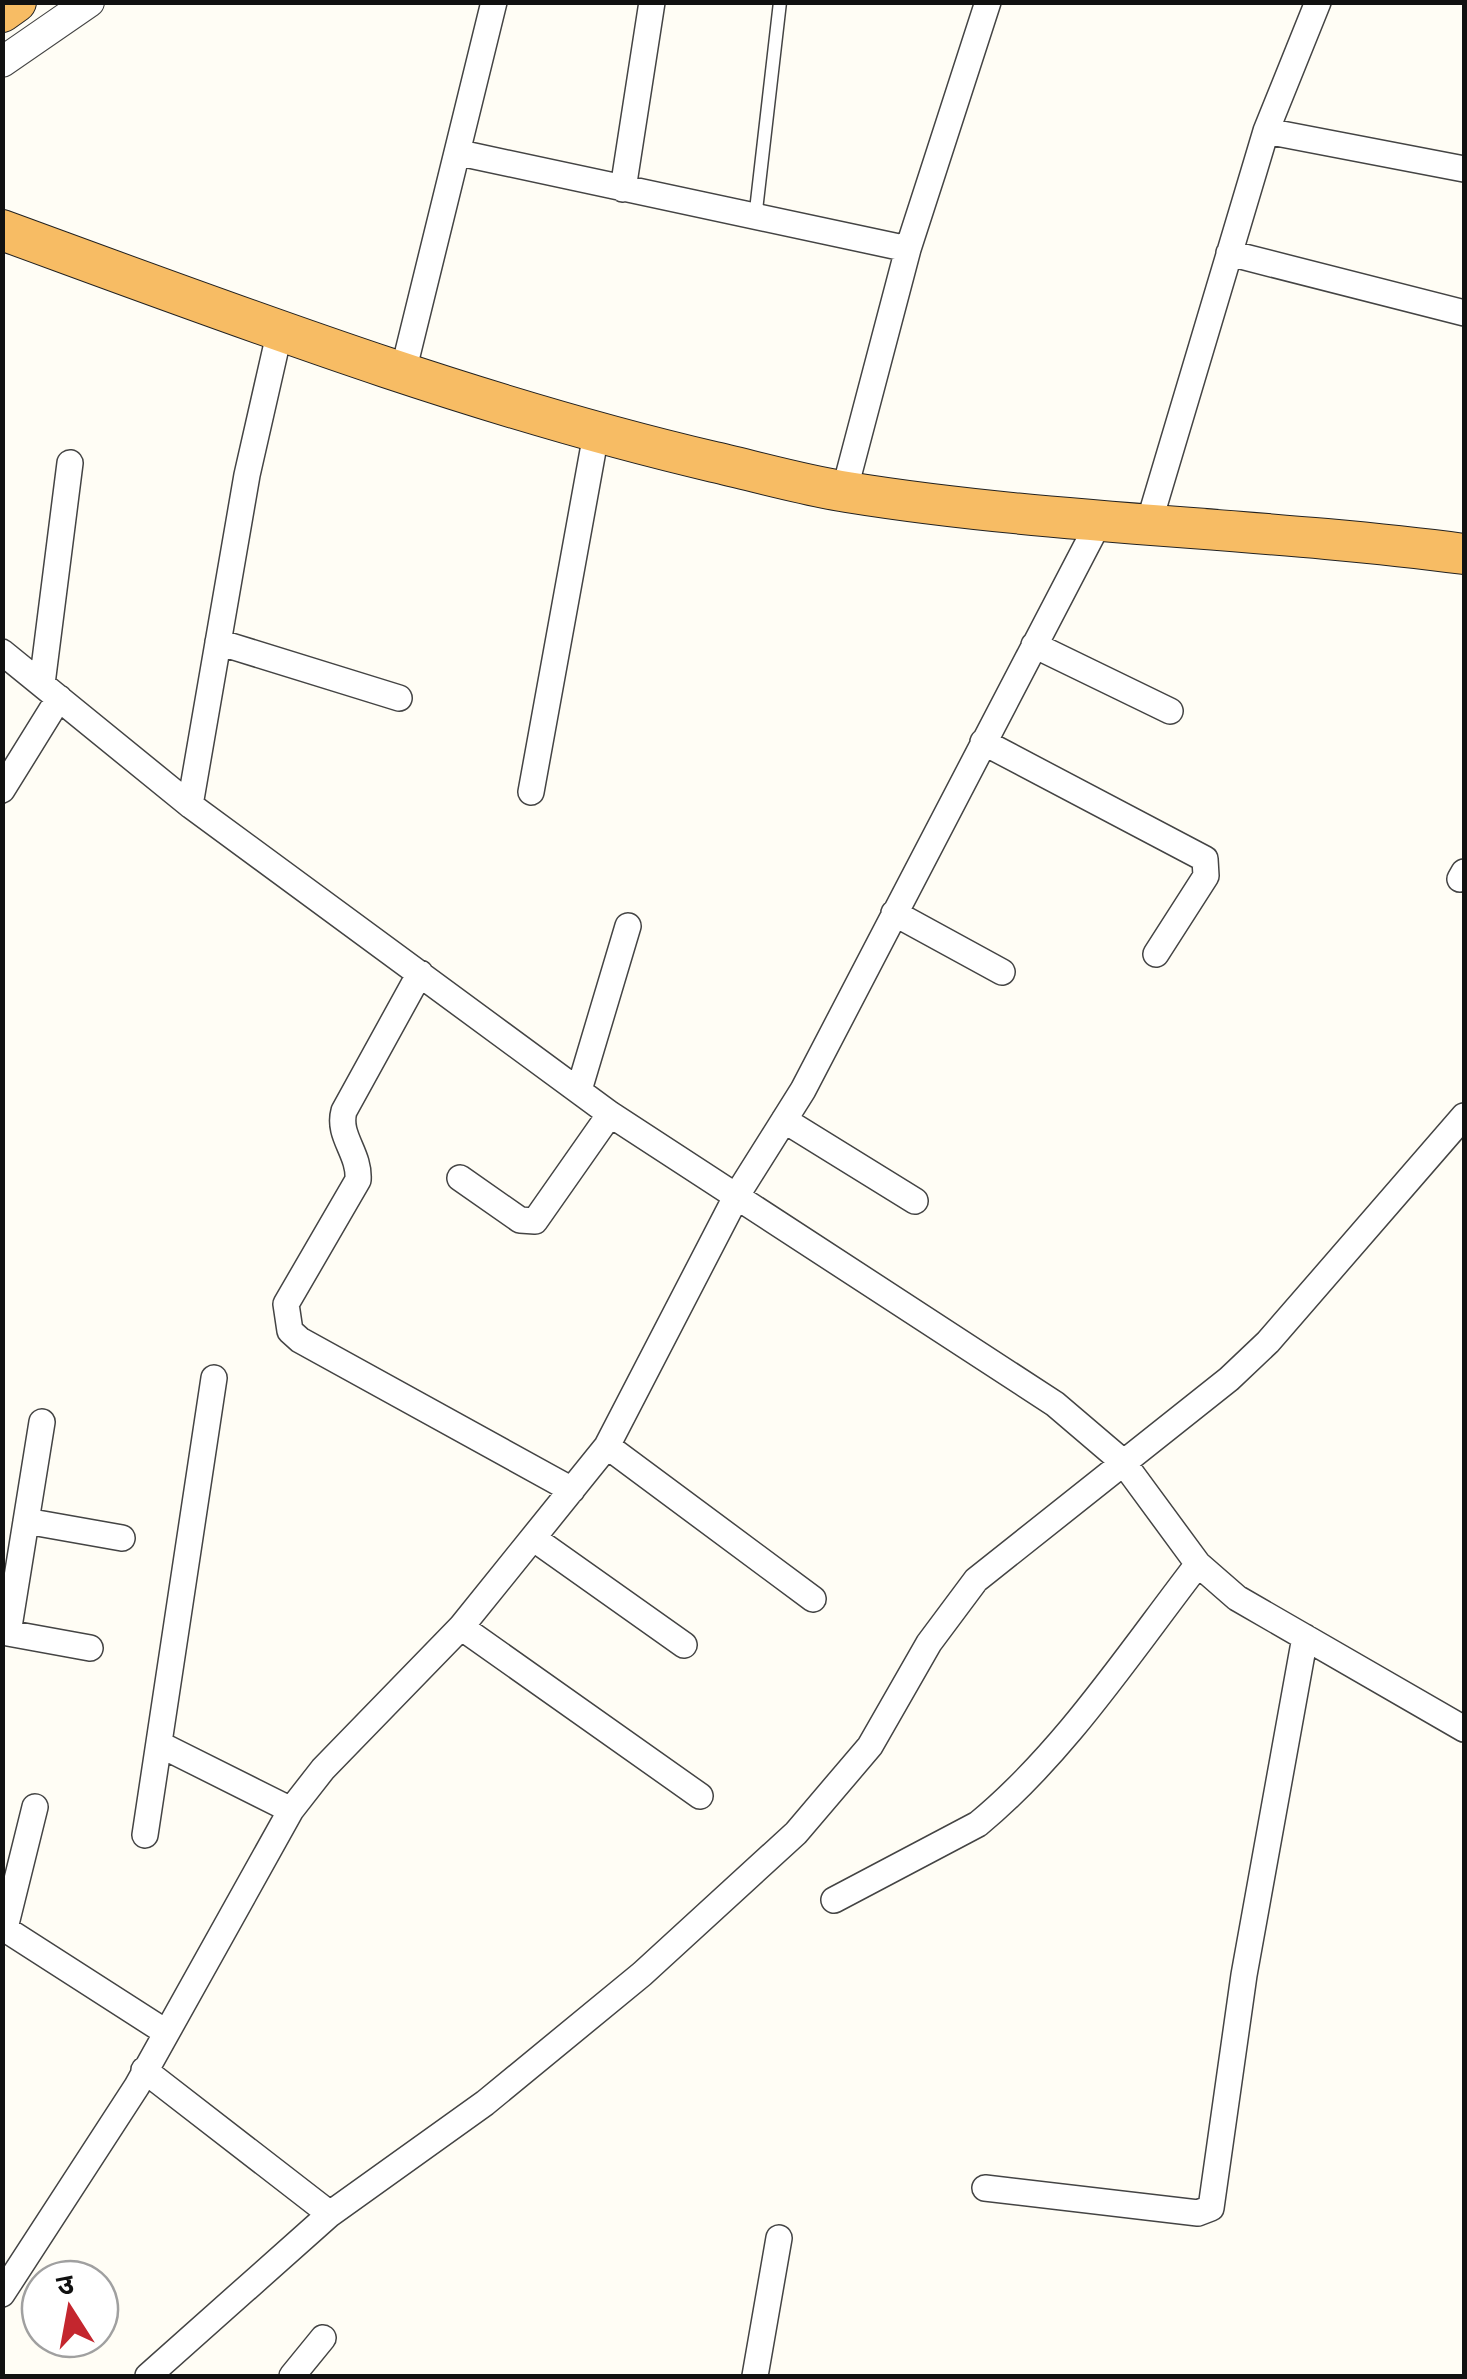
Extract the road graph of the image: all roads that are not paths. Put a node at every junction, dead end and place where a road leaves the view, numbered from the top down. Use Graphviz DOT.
graph roads {
  1 [pos="16,2"];
  2 [pos="89,2"];
  3 [pos="494,2"];
  4 [pos="652,2"];
  5 [pos="780,2"];
  6 [pos="988,2"];
  7 [pos="1318,2"];
  8 [pos="2,12"];
  9 [pos="2,62"];
  10 [pos="1266,131"];
  11 [pos="460,153"];
  12 [pos="1464,169"];
  13 [pos="623,189"];
  14 [pos="755,219"];
  15 [pos="2,230"];
  16 [pos="908,249"];
  17 [pos="1229,253"];
  18 [pos="1464,313"];
  19 [pos="280,330"];
  20 [pos="404,372"];
  21 [pos="596,434"];
  22 [pos="70,463"];
  23 [pos="844,492"];
  24 [pos="1100,520"];
  25 [pos="1148,526"];
  26 [pos="1464,554"];
  27 [pos="218,642"];
  28 [pos="1034,645"];
  29 [pos="2,652"];
  30 [pos="50,691"];
  31 [pos="400,698"];
  32 [pos="1170,711"];
  33 [pos="983,742"];
  34 [pos="2,790"];
  35 [pos="532,792"];
  36 [pos="190,805"];
  37 [pos="894,913"];
  38 [pos="628,926"];
  39 [pos="1156,954"];
  40 [pos="1002,972"];
  41 [pos="420,974"];
  42 [pos="579,1090"];
  43 [pos="610,1114"];
  44 [pos="1464,1119"];
  45 [pos="784,1120"];
  46 [pos="460,1178"];
  47 [pos="737,1195"];
  48 [pos="915,1201"];
  49 [pos="214,1378"];
  50 [pos="42,1422"];
  51 [pos="607,1446"];
  52 [pos="1122,1462"];
  53 [pos="572,1490"];
  54 [pos="26,1521"];
  55 [pos="122,1538"];
  56 [pos="532,1538"];
  57 [pos="1198,1564"];
  58 [pos="813,1599"];
  59 [pos="461,1626"];
  60 [pos="5,1632"];
  61 [pos="1305,1637"];
  62 [pos="684,1645"];
  63 [pos="90,1648"];
  64 [pos="1464,1729"];
  65 [pos="159,1744"];
  66 [pos="700,1796"];
  67 [pos="35,1807"];
  68 [pos="292,1810"];
  69 [pos="145,1835"];
  70 [pos="834,1900"];
  71 [pos="4,1927"];
  72 [pos="164,2032"];
  73 [pos="144,2070"];
  74 [pos="985,2188"];
  75 [pos="330,2214"];
  76 [pos="779,2238"];
  77 [pos="2,2294"];
  78 [pos="323,2338"];
  79 [pos="148,2376"];
  80 [pos="292,2376"];
  81 [pos="754,2376"];
  1 -- 8 [label="highway"];
  2 -- 9 [label="street"];
  3 -- 11 [label="street"];
  4 -- 13 [label="street"];
  5 -- 14 [label="lane"];
  6 -- 16 [label="street"];
  7 -- 10 [label="street"];
  10 -- 12 [label="street"];
  10 -- 17 [label="street"];
  11 -- 13 [label="street"];
  11 -- 20 [label="street"];
  13 -- 14 [label="street"];
  14 -- 16 [label="street"];
  15 -- 19 [label="highway"];
  16 -- 23 [label="street"];
  17 -- 18 [label="street"];
  17 -- 25 [label="street"];
  19 -- 20 [label="highway"];
  19 -- 27 [label="street"];
  20 -- 21 [label="highway"];
  21 -- 23 [label="highway"];
  21 -- 35 [label="street"];
  22 -- 30 [label="street"];
  23 -- 24 [label="highway"];
  24 -- 25 [label="highway"];
  24 -- 28 [label="street"];
  25 -- 26 [label="highway"];
  27 -- 31 [label="street"];
  27 -- 36 [label="street"];
  28 -- 32 [label="street"];
  28 -- 33 [label="street"];
  29 -- 30 [label="street"];
  30 -- 34 [label="street"];
  30 -- 36 [label="street"];
  33 -- 37 [label="street"];
  33 -- 39 [label="street"];
  36 -- 41 [label="street"];
  37 -- 40 [label="street"];
  37 -- 45 [label="street"];
  38 -- 42 [label="street"];
  41 -- 42 [label="street"];
  41 -- 53 [label="street"];
  42 -- 43 [label="street"];
  43 -- 46 [label="street"];
  43 -- 47 [label="street"];
  44 -- 52 [label="street"];
  45 -- 47 [label="street"];
  45 -- 48 [label="street"];
  47 -- 51 [label="street"];
  47 -- 52 [label="street"];
  49 -- 65 [label="street"];
  50 -- 54 [label="street"];
  51 -- 53 [label="street"];
  51 -- 58 [label="street"];
  52 -- 57 [label="street"];
  52 -- 75 [label="street"];
  53 -- 56 [label="street"];
  54 -- 55 [label="street"];
  54 -- 60 [label="street"];
  56 -- 59 [label="street"];
  56 -- 62 [label="street"];
  57 -- 61 [label="street"];
  57 -- 70 [label="street"];
  59 -- 66 [label="street"];
  59 -- 68 [label="street"];
  60 -- 63 [label="street"];
  61 -- 64 [label="street"];
  61 -- 74 [label="street"];
  65 -- 68 [label="street"];
  65 -- 69 [label="street"];
  67 -- 71 [label="street"];
  68 -- 72 [label="street"];
  71 -- 72 [label="street"];
  72 -- 73 [label="street"];
  73 -- 75 [label="street"];
  73 -- 77 [label="street"];
  75 -- 79 [label="street"];
  76 -- 81 [label="street"];
  78 -- 80 [label="street"];
}
